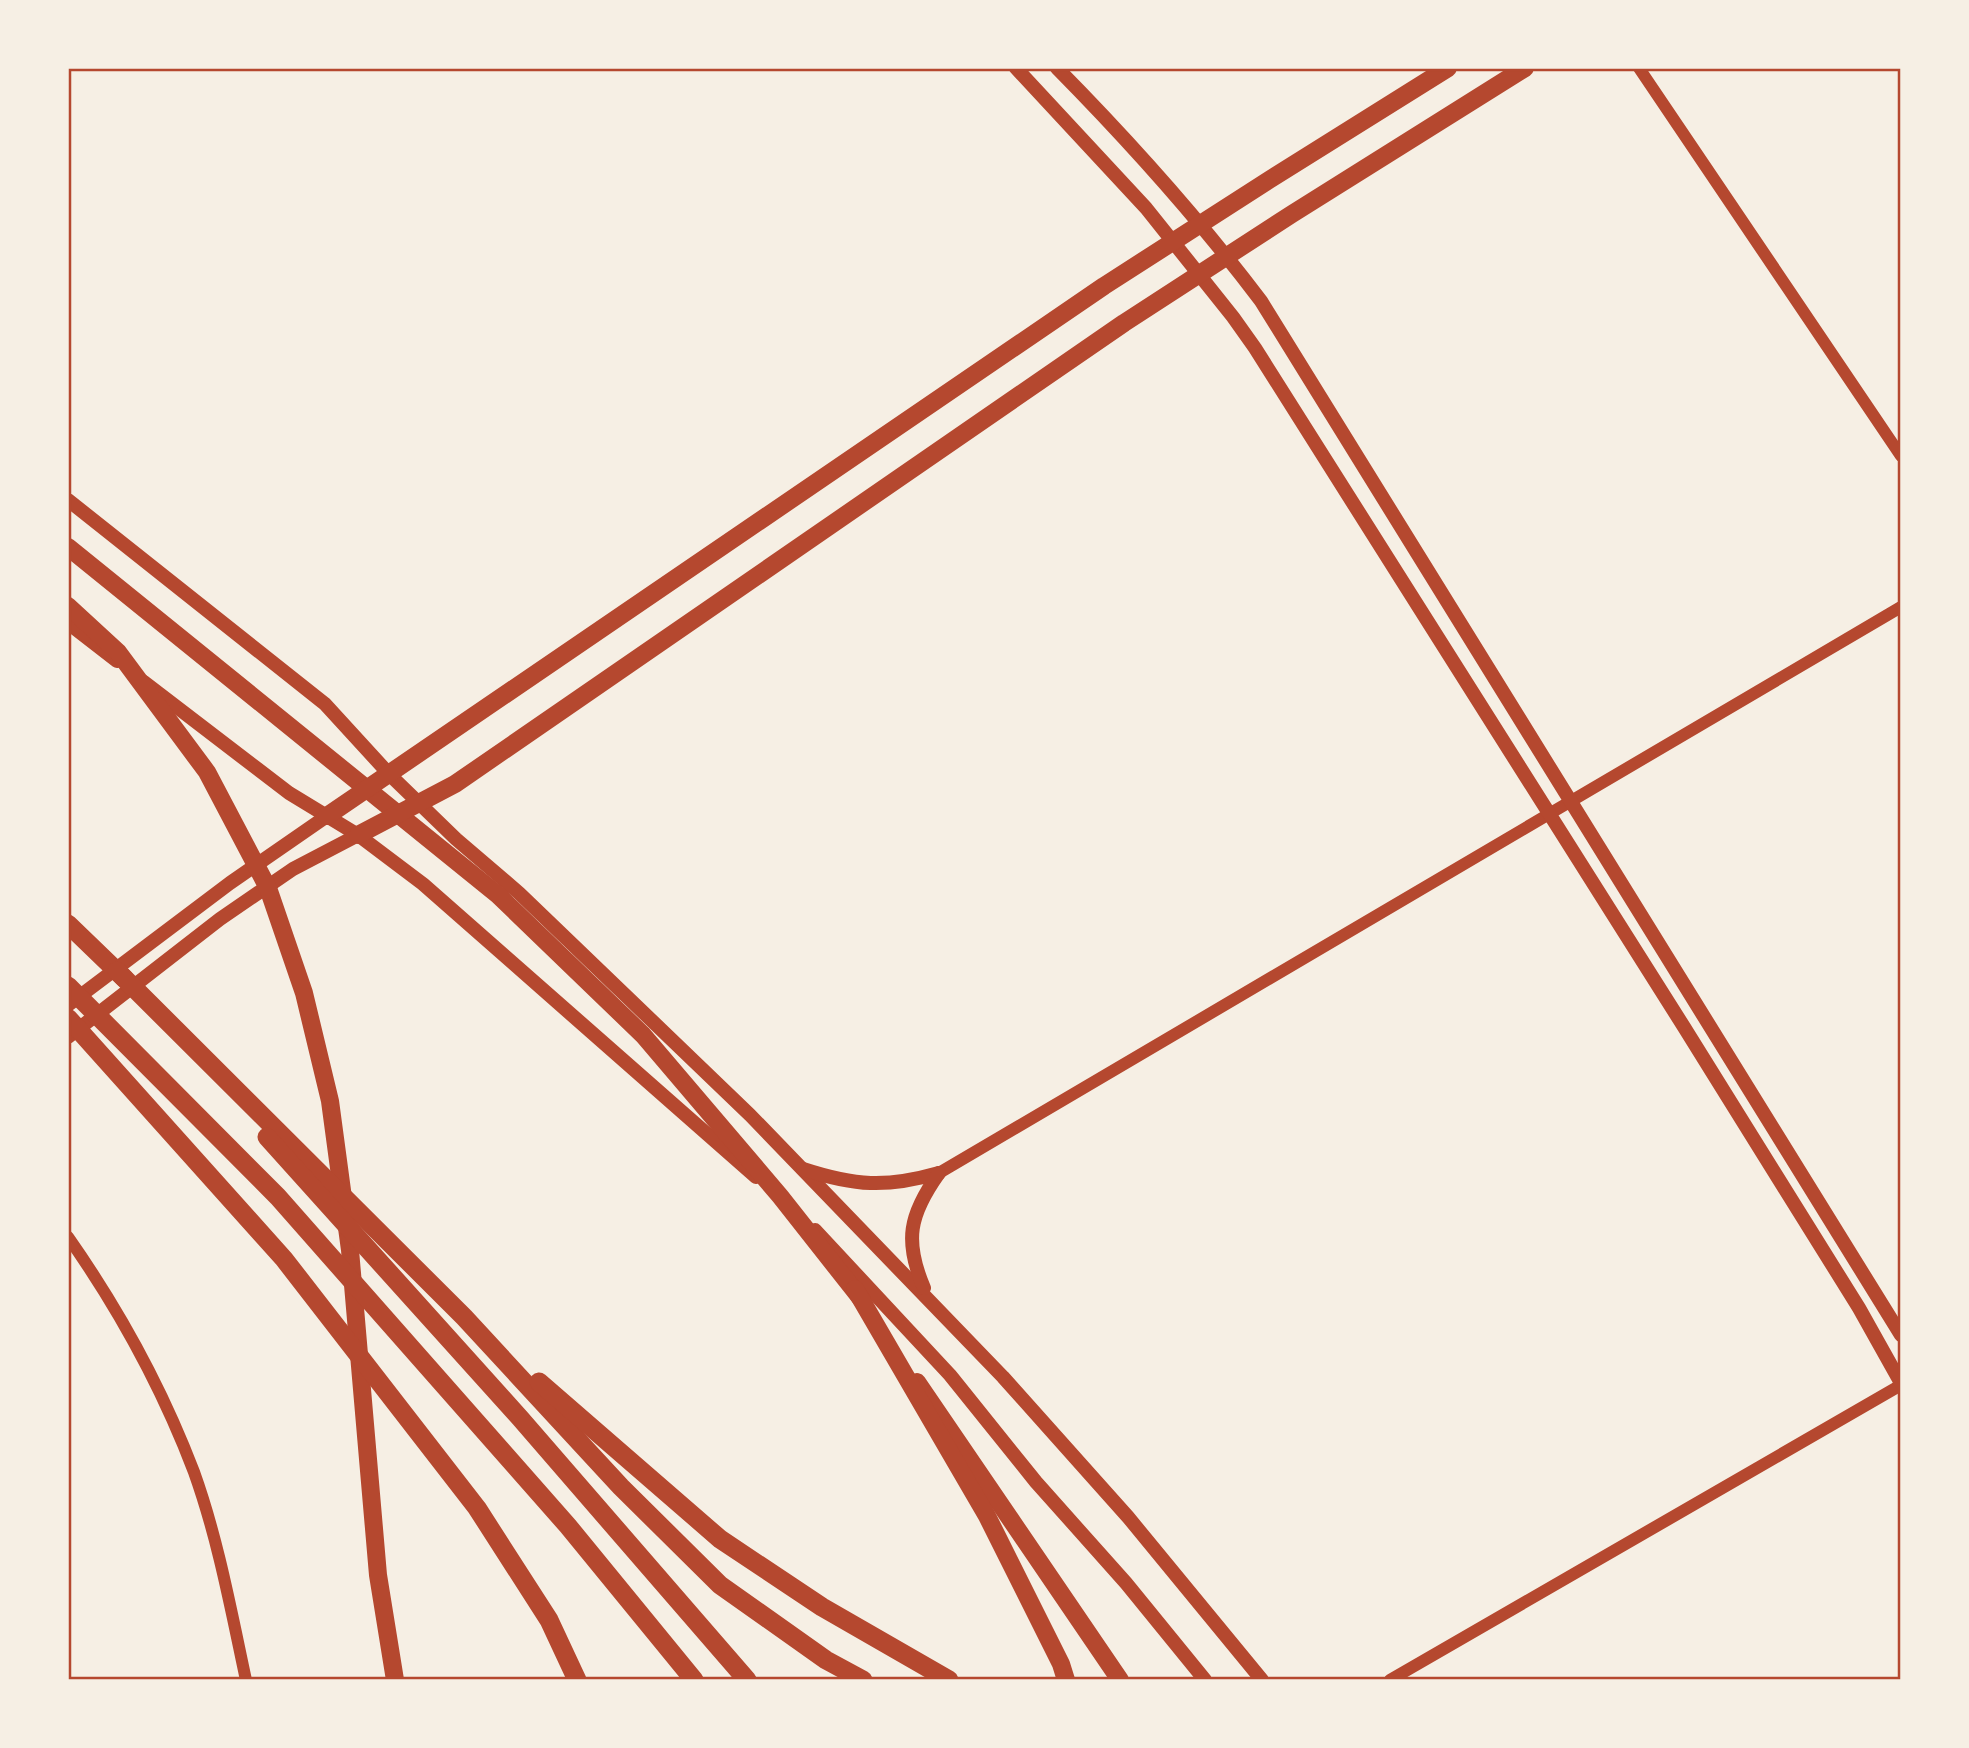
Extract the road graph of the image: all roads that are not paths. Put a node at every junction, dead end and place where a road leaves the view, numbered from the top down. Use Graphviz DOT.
graph roads {
  1 [pos="1016,68"];
  2 [pos="1057,68"];
  3 [pos="1448,68"];
  4 [pos="1525,68"];
  5 [pos="1639,68"];
  6 [pos="1199,224"];
  7 [pos="1173,241"];
  8 [pos="1227,257"];
  9 [pos="1200,274"];
  10 [pos="1901,456"];
  11 [pos="68,500"];
  12 [pos="68,547"];
  13 [pos="68,606"];
  14 [pos="1901,607"];
  15 [pos="68,623"];
  16 [pos="390,775"];
  17 [pos="1569,801"];
  18 [pos="417,802"];
  19 [pos="1548,813"];
  20 [pos="327,817"];
  21 [pos="358,835"];
  22 [pos="68,923"];
  23 [pos="68,986"];
  24 [pos="68,1004"];
  25 [pos="68,1018"];
  26 [pos="68,1037"];
  27 [pos="801,1168"];
  28 [pos="939,1173"];
  29 [pos="330,1195"];
  30 [pos="68,1237"];
  31 [pos="855,1289"];
  32 [pos="927,1297"];
  33 [pos="464,1317"];
  34 [pos="1901,1335"];
  35 [pos="1901,1384"];
  36 [pos="1249,1664"];
  37 [pos="1064,1672"];
  38 [pos="944,1678"];
  39 [pos="246,1680"];
  40 [pos="395,1680"];
  41 [pos="577,1680"];
  42 [pos="694,1680"];
  43 [pos="747,1680"];
  44 [pos="863,1680"];
  45 [pos="1120,1680"];
  46 [pos="1205,1680"];
  47 [pos="1262,1680"];
  48 [pos="1275,1680"];
  49 [pos="1390,1680"];
  1 -- 7 [label="main road"];
  2 -- 6 [label="main road"];
  3 -- 6 [label="main road"];
  4 -- 8 [label="main road"];
  5 -- 10 [label="street"];
  6 -- 7 [label="main road"];
  6 -- 8 [label="main road"];
  7 -- 9 [label="main road"];
  7 -- 16 [label="main road"];
  8 -- 9 [label="main road"];
  8 -- 17 [label="main road"];
  9 -- 18 [label="main road"];
  9 -- 19 [label="main road"];
  11 -- 16 [label="main road"];
  12 -- 31 [label="main road"];
  13 -- 40 [label="main road"];
  14 -- 17 [label="street"];
  15 -- 20 [label="main road"];
  16 -- 18 [label="main road"];
  16 -- 20 [label="main road"];
  17 -- 19 [label="street"];
  17 -- 34 [label="main road"];
  18 -- 21 [label="main road"];
  18 -- 27 [label="main road"];
  19 -- 28 [label="street"];
  19 -- 35 [label="main road"];
  20 -- 21 [label="main road"];
  20 -- 24 [label="main road"];
  21 -- 26 [label="main road"];
  21 -- 46 [label="main road"];
  22 -- 29 [label="highway"];
  23 -- 42 [label="highway"];
  25 -- 41 [label="highway"];
  27 -- 28 [label="main road"];
  27 -- 32 [label="main road"];
  28 -- 32 [label="main road"];
  29 -- 33 [label="highway"];
  29 -- 43 [label="highway"];
  30 -- 39 [label="street"];
  31 -- 37 [label="main road"];
  31 -- 45 [label="main road"];
  32 -- 36 [label="main road"];
  33 -- 38 [label="highway"];
  33 -- 44 [label="highway"];
  35 -- 49 [label="street"];
  36 -- 47 [label="main road"];
  36 -- 48 [label="main road"];
}
